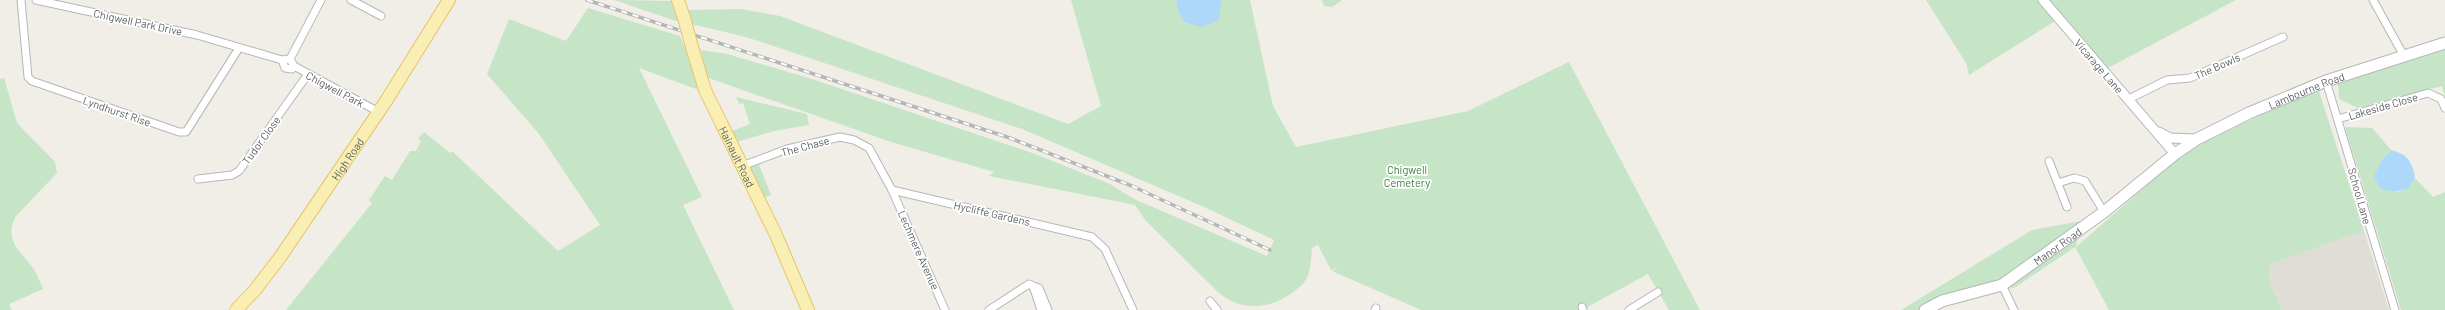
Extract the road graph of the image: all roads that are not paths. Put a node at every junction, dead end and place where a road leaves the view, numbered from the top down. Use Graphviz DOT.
graph roads {
  1 [pos="21,0"];
  2 [pos="36,0"];
  3 [pos="321,0"];
  4 [pos="351,0"];
  5 [pos="449,0"];
  6 [pos="678,0"];
  7 [pos="2043,0"];
  8 [pos="2373,0"];
  9 [pos="381,16"];
  10 [pos="2283,37"];
  11 [pos="2445,43"];
  12 [pos="239,48"];
  13 [pos="2404,56"];
  14 [pos="286,60"];
  15 [pos="308,74"];
  16 [pos="2326,81"];
  17 [pos="2128,99"];
  18 [pos="2445,108"];
  19 [pos="377,111"];
  20 [pos="2338,119"];
  21 [pos="2156,130"];
  22 [pos="2197,139"];
  23 [pos="2175,154"];
  24 [pos="2049,161"];
  25 [pos="742,166"];
  26 [pos="198,179"];
  27 [pos="2058,184"];
  28 [pos="892,190"];
  29 [pos="2067,207"];
  30 [pos="2104,212"];
  31 [pos="2002,285"];
  32 [pos="1035,288"];
  33 [pos="1658,292"];
  34 [pos="1210,301"];
  35 [pos="236,310"];
  36 [pos="808,310"];
  37 [pos="945,310"];
  38 [pos="989,310"];
  39 [pos="1041,310"];
  40 [pos="1048,310"];
  41 [pos="1133,310"];
  42 [pos="1217,310"];
  43 [pos="1629,310"];
  44 [pos="1925,310"];
  45 [pos="2014,310"];
  46 [pos="2395,310"];
  1 -- 12 [label="street, Lyndhurst Rise"];
  2 -- 12 [label="street, Chigwell Park Drive"];
  3 -- 14 [label="street"];
  4 -- 9 [label="street"];
  5 -- 19 [label="main road, High Road"];
  6 -- 25 [label="main road, Hainault Road, bridge"];
  7 -- 17 [label="street, Vicarage Lane"];
  8 -- 13 [label="street"];
  10 -- 17 [label="street, The Bowls"];
  11 -- 13 [label="main road, Lambourne Road"];
  12 -- 14 [label="street"];
  13 -- 16 [label="main road, Lambourne Road"];
  14 -- 15 [label="street, Chigwell Park"];
  15 -- 19 [label="street, Chigwell Park"];
  15 -- 26 [label="street, Tudor Close"];
  16 -- 20 [label="street, School Lane"];
  16 -- 22 [label="main road, Lambourne Road"];
  17 -- 21 [label="street, Vicarage Lane"];
  18 -- 20 [label="street, Lakeside Close"];
  19 -- 35 [label="main road, High Road"];
  20 -- 46 [label="street, School Lane"];
  21 -- 22 [label="street, Vicarage Lane"];
  21 -- 23 [label="street, Vicarage Lane"];
  22 -- 23 [label="main road, Lambourne Road"];
  23 -- 30 [label="main road, Manor Road"];
  24 -- 27 [label="street"];
  25 -- 28 [label="street, The Chase"];
  25 -- 36 [label="main road, Hainault Road"];
  27 -- 29 [label="street"];
  27 -- 30 [label="street"];
  28 -- 37 [label="street, Lechmere Avenue"];
  28 -- 41 [label="street, Hycliffe Gardens"];
  30 -- 31 [label="main road, Manor Road"];
  31 -- 44 [label="main road, Manor Road"];
  31 -- 45 [label="street"];
  32 -- 38 [label="street"];
  32 -- 39 [label="street"];
  32 -- 40 [label="street"];
  33 -- 43 [label="street"];
  34 -- 42 [label="street"];
}
